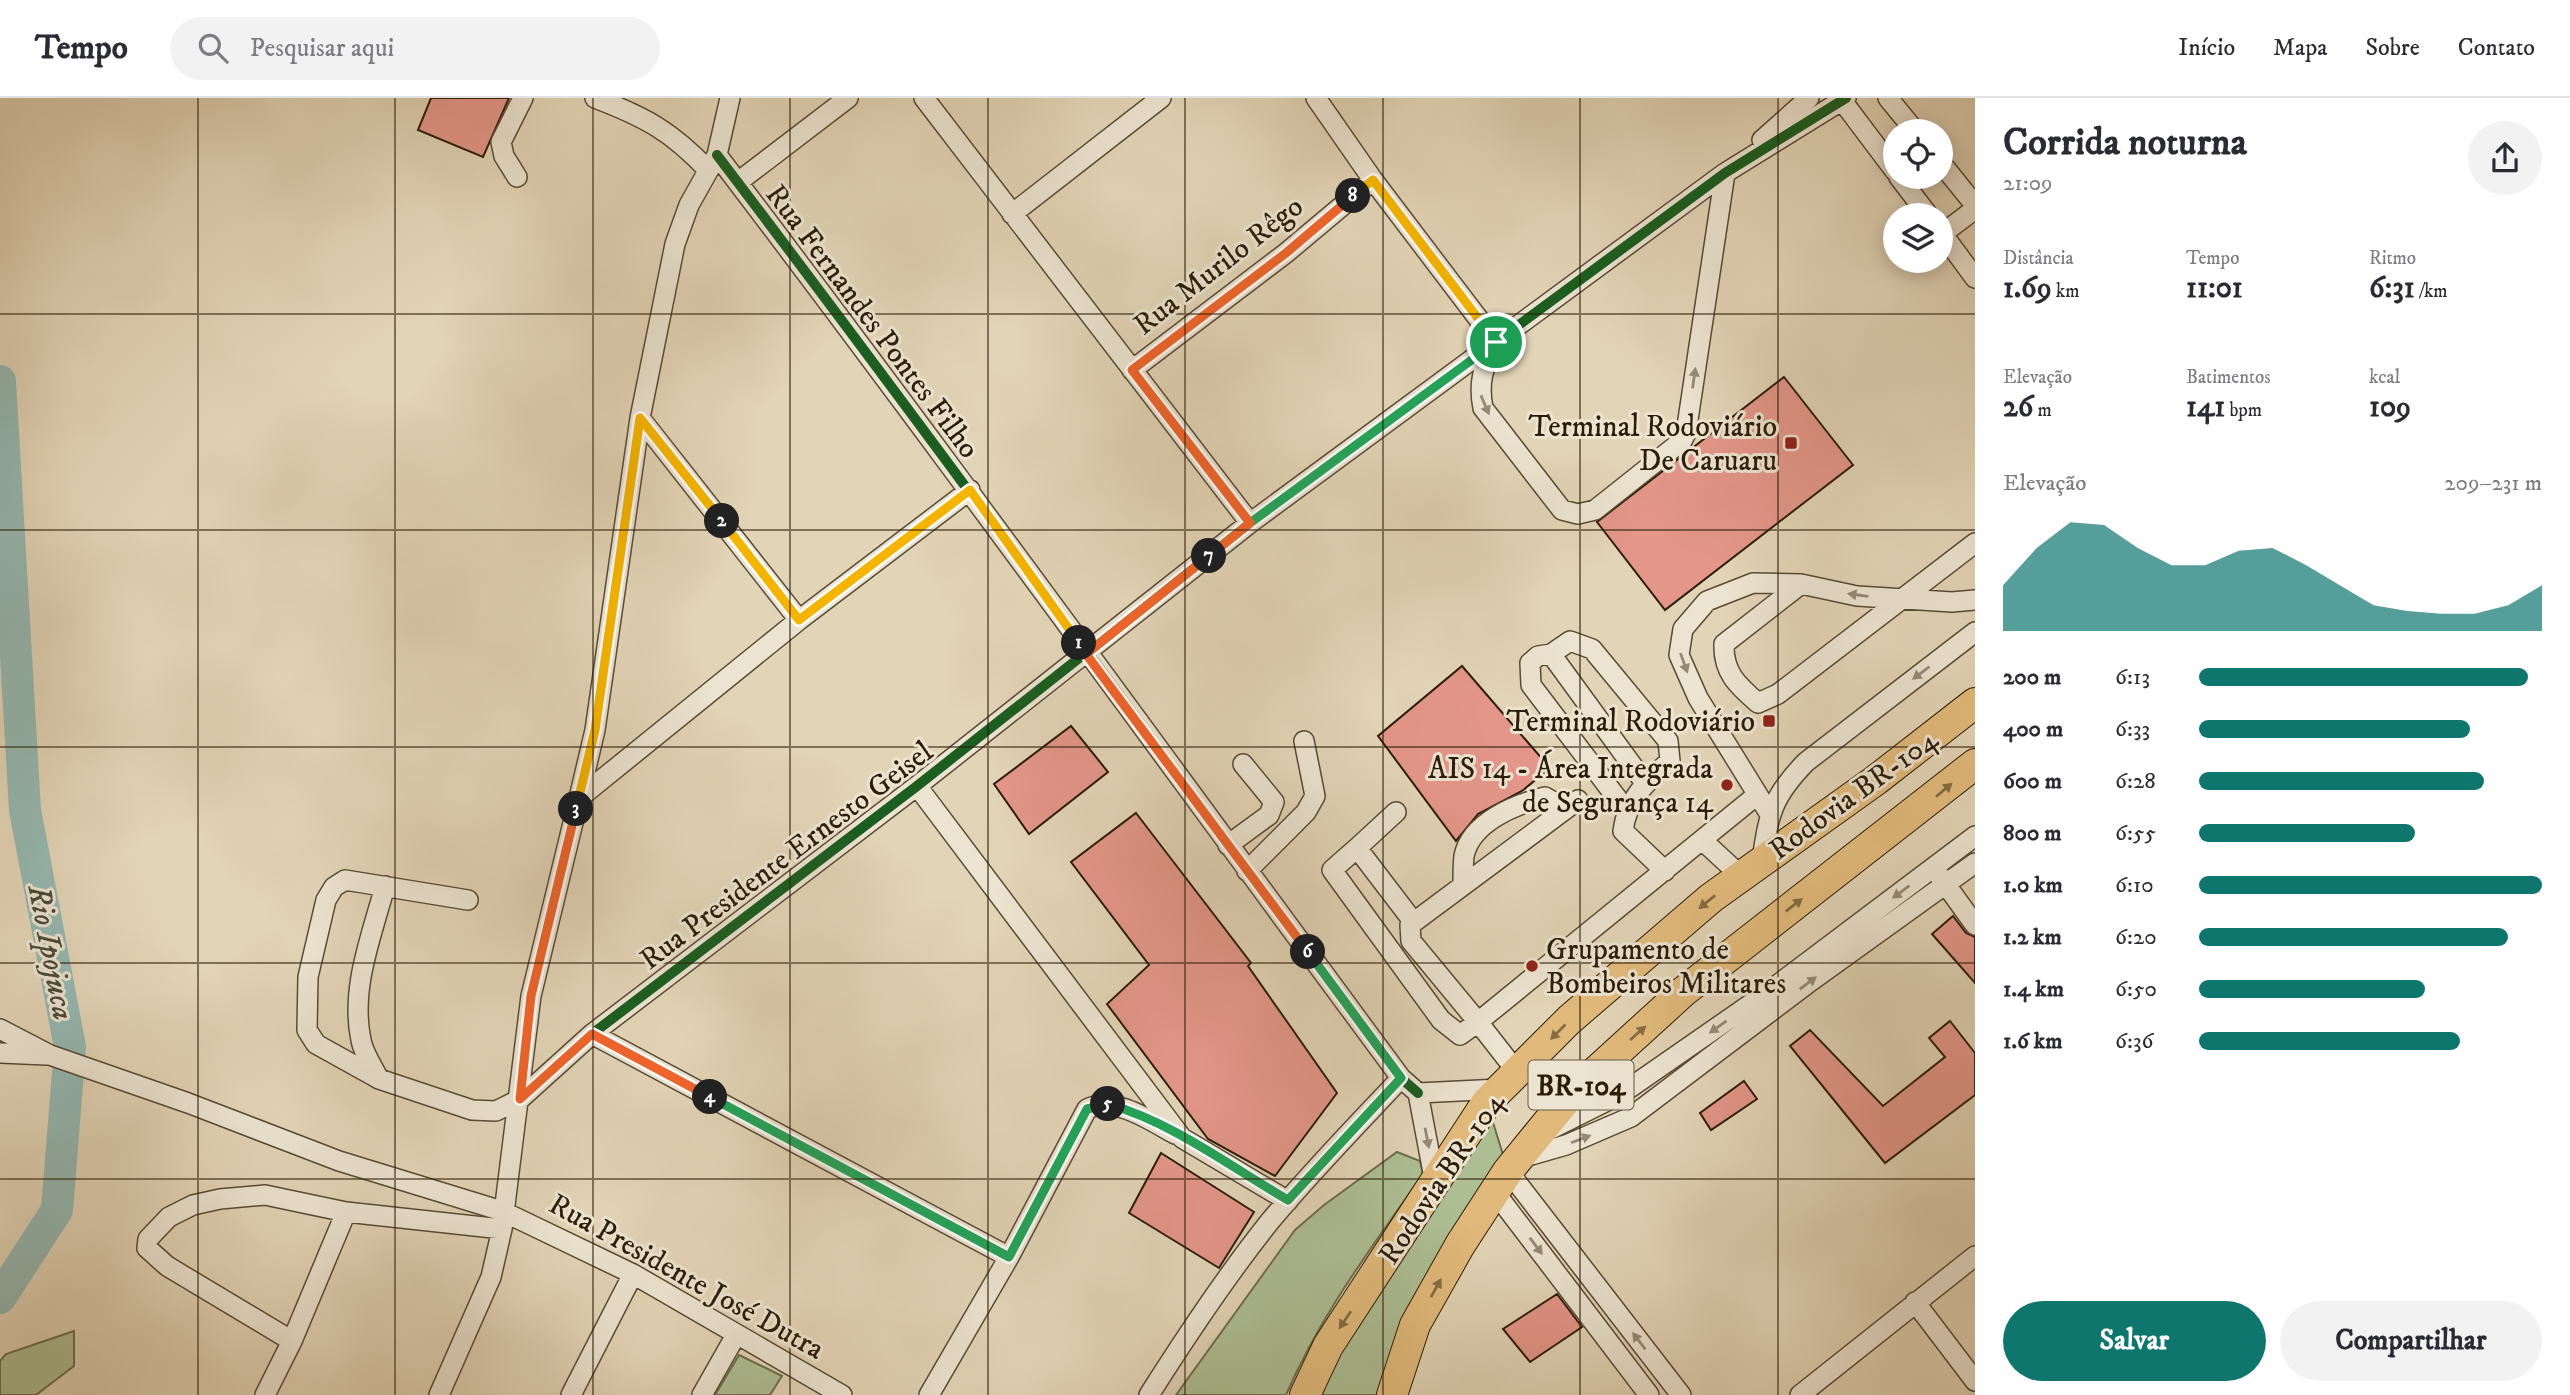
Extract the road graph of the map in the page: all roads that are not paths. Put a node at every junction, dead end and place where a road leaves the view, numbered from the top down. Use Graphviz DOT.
graph roads {
  1 [pos="523,98"];
  2 [pos="595,98"];
  3 [pos="730,98"];
  4 [pos="848,98"];
  5 [pos="924,98"];
  6 [pos="1161,98"];
  7 [pos="1316,98"];
  8 [pos="1809,98"];
  9 [pos="1888,98"];
  10 [pos="1843,99"];
  11 [pos="1905,119"];
  12 [pos="1883,154"];
  13 [pos="713,162"];
  14 [pos="1724,173"];
  15 [pos="517,177"];
  16 [pos="1953,179"];
  17 [pos="1373,180"];
  18 [pos="738,182"];
  19 [pos="1908,189"];
  20 [pos="1919,203"];
  21 [pos="1975,207"];
  22 [pos="1013,214"];
  23 [pos="1953,224"];
  24 [pos="1953,249"];
  25 [pos="1975,278"];
  26 [pos="1496,342"];
  27 [pos="1132,370"];
  28 [pos="640,418"];
  29 [pos="970,490"];
  30 [pos="1250,523"];
  31 [pos="1975,543"];
  32 [pos="1801,584"];
  33 [pos="1903,599"];
  34 [pos="1975,600"];
  35 [pos="799,620"];
  36 [pos="1975,632"];
  37 [pos="1086,654"];
  38 [pos="1551,654"];
  39 [pos="1975,703"];
  40 [pos="1304,741"];
  41 [pos="1243,764"];
  42 [pos="1975,764"];
  43 [pos="1645,783"];
  44 [pos="917,786"];
  45 [pos="1757,795"];
  46 [pos="579,798"];
  47 [pos="1626,810"];
  48 [pos="1396,812"];
  49 [pos="1769,813"];
  50 [pos="1975,836"];
  51 [pos="1702,840"];
  52 [pos="1228,845"];
  53 [pos="1357,848"];
  54 [pos="1975,863"];
  55 [pos="1933,867"];
  56 [pos="1751,868"];
  57 [pos="1247,871"];
  58 [pos="1665,871"];
  59 [pos="1463,884"];
  60 [pos="1946,885"];
  61 [pos="386,886"];
  62 [pos="468,900"];
  63 [pos="1412,920"];
  64 [pos="1975,925"];
  65 [pos="1478,1022"];
  66 [pos="0,1029"];
  67 [pos="592,1034"];
  68 [pos="0,1053"];
  69 [pos="59,1058"];
  70 [pos="1401,1078"];
  71 [pos="379,1079"];
  72 [pos="1508,1080"];
  73 [pos="1418,1093"];
  74 [pos="520,1099"];
  75 [pos="1182,1138"];
  76 [pos="1513,1165"];
  77 [pos="1435,1183"];
  78 [pos="1288,1200"];
  79 [pos="346,1212"];
  80 [pos="502,1220"];
  81 [pos="1975,1256"];
  82 [pos="1009,1257"];
  83 [pos="633,1274"];
  84 [pos="1915,1302"];
  85 [pos="736,1335"];
  86 [pos="292,1341"];
  87 [pos="1407,1349"];
  88 [pos="1975,1381"];
  89 [pos="265,1395"];
  90 [pos="439,1395"];
  91 [pos="571,1395"];
  92 [pos="702,1395"];
  93 [pos="842,1395"];
  94 [pos="929,1395"];
  95 [pos="1149,1395"];
  96 [pos="1305,1395"];
  97 [pos="1392,1395"];
  98 [pos="1401,1395"];
  99 [pos="1649,1395"];
  100 [pos="1681,1395"];
  101 [pos="1800,1395"];
  1 -- 15 [label="street"];
  2 -- 13 [label="street, Rua Fernandes Pontes Filho"];
  3 -- 13 [label="street"];
  4 -- 18 [label="street"];
  5 -- 22 [label="street"];
  6 -- 22 [label="street"];
  7 -- 17 [label="street"];
  8 -- 14 [label="street"];
  9 -- 11 [label="street"];
  10 -- 12 [label="street"];
  10 -- 14 [label="street"];
  13 -- 18 [label="street, Rua Fernandes Pontes Filho"];
  13 -- 28 [label="street"];
  14 -- 26 [label="street, Rua Presidente Ernesto Geisel"];
  26 -- 14 [label="street, one-way"];
  16 -- 21 [label="street"];
  17 -- 26 [label="street"];
  17 -- 27 [label="street, Rua Murilo Rêgo"];
  18 -- 29 [label="street, Rua Fernandes Pontes Filho"];
  19 -- 20 [label="street"];
  21 -- 23 [label="street"];
  22 -- 27 [label="street"];
  24 -- 25 [label="street"];
  26 -- 30 [label="street, Rua Presidente Ernesto Geisel"];
  27 -- 30 [label="street"];
  28 -- 35 [label="street"];
  28 -- 46 [label="street"];
  29 -- 35 [label="street"];
  29 -- 37 [label="street, Rua Fernandes Pontes Filho"];
  30 -- 37 [label="street, Rua Presidente Ernesto Geisel"];
  31 -- 33 [label="street"];
  33 -- 32 [label="street, one-way"];
  32 -- 33 [label="street"];
  32 -- 45 [label="street, one-way"];
  33 -- 34 [label="street"];
  35 -- 46 [label="street"];
  36 -- 49 [label="street, one-way"];
  37 -- 44 [label="street, Rua Presidente Ernesto Geisel"];
  37 -- 52 [label="street, Rua Fernandes Pontes Filho"];
  38 -- 43 [label="street"];
  38 -- 43 [label="street"];
  38 -- 47 [label="street"];
  39 -- 56 [label="highway, Rodovia BR-104 / BR-104"];
  40 -- 57 [label="street"];
  41 -- 52 [label="street"];
  76 -- 42 [label="highway, Rodovia BR-104 / BR-104, one-way"];
  43 -- 47 [label="street"];
  44 -- 67 [label="street, Rua Presidente Ernesto Geisel"];
  44 -- 75 [label="street"];
  45 -- 49 [label="street"];
  45 -- 51 [label="street"];
  46 -- 74 [label="street"];
  47 -- 58 [label="street"];
  48 -- 53 [label="street"];
  49 -- 56 [label="street"];
  50 -- 55 [label="street"];
  51 -- 56 [label="street"];
  51 -- 58 [label="street"];
  52 -- 57 [label="street, Rua Fernandes Pontes Filho"];
  53 -- 63 [label="street"];
  53 -- 65 [label="street"];
  54 -- 60 [label="street"];
  55 -- 60 [label="street"];
  55 -- 76 [label="street, one-way"];
  56 -- 72 [label="highway, Rodovia BR-104 / BR-104, one-way"];
  57 -- 70 [label="street, Rua Fernandes Pontes Filho"];
  58 -- 65 [label="street"];
  59 -- 59 [label="street"];
  59 -- 63 [label="street"];
  60 -- 64 [label="street"];
  76 -- 60 [label="street, one-way"];
  61 -- 62 [label="street"];
  61 -- 71 [label="street"];
  61 -- 71 [label="street"];
  63 -- 65 [label="street"];
  65 -- 72 [label="street"];
  66 -- 69 [label="street"];
  67 -- 74 [label="street, Rua Presidente Ernesto Geisel"];
  67 -- 82 [label="street"];
  68 -- 69 [label="street"];
  69 -- 80 [label="street"];
  70 -- 73 [label="street, Rua Fernandes Pontes Filho"];
  70 -- 78 [label="street"];
  71 -- 74 [label="street"];
  72 -- 73 [label="street"];
  72 -- 77 [label="highway, Rodovia BR-104 / BR-104"];
  73 -- 77 [label="street, one-way"];
  74 -- 80 [label="street"];
  75 -- 78 [label="street"];
  75 -- 82 [label="street"];
  87 -- 76 [label="highway, Rodovia BR-104 / BR-104, one-way"];
  76 -- 99 [label="street, one-way"];
  100 -- 76 [label="street, one-way"];
  77 -- 96 [label="highway, Rodovia BR-104 / BR-104, one-way"];
  78 -- 95 [label="street"];
  79 -- 80 [label="street"];
  79 -- 86 [label="street"];
  79 -- 86 [label="street"];
  80 -- 83 [label="street, Rua Presidente José Dutra"];
  80 -- 90 [label="street"];
  81 -- 84 [label="street"];
  82 -- 94 [label="street"];
  83 -- 85 [label="street, Rua Presidente José Dutra"];
  83 -- 91 [label="street"];
  84 -- 88 [label="street"];
  84 -- 101 [label="street"];
  85 -- 92 [label="street"];
  85 -- 93 [label="street, Rua Presidente José Dutra"];
  86 -- 89 [label="street"];
  87 -- 97 [label="highway, Rodovia BR-104 / BR-104"];
  87 -- 98 [label="highway"];
}
